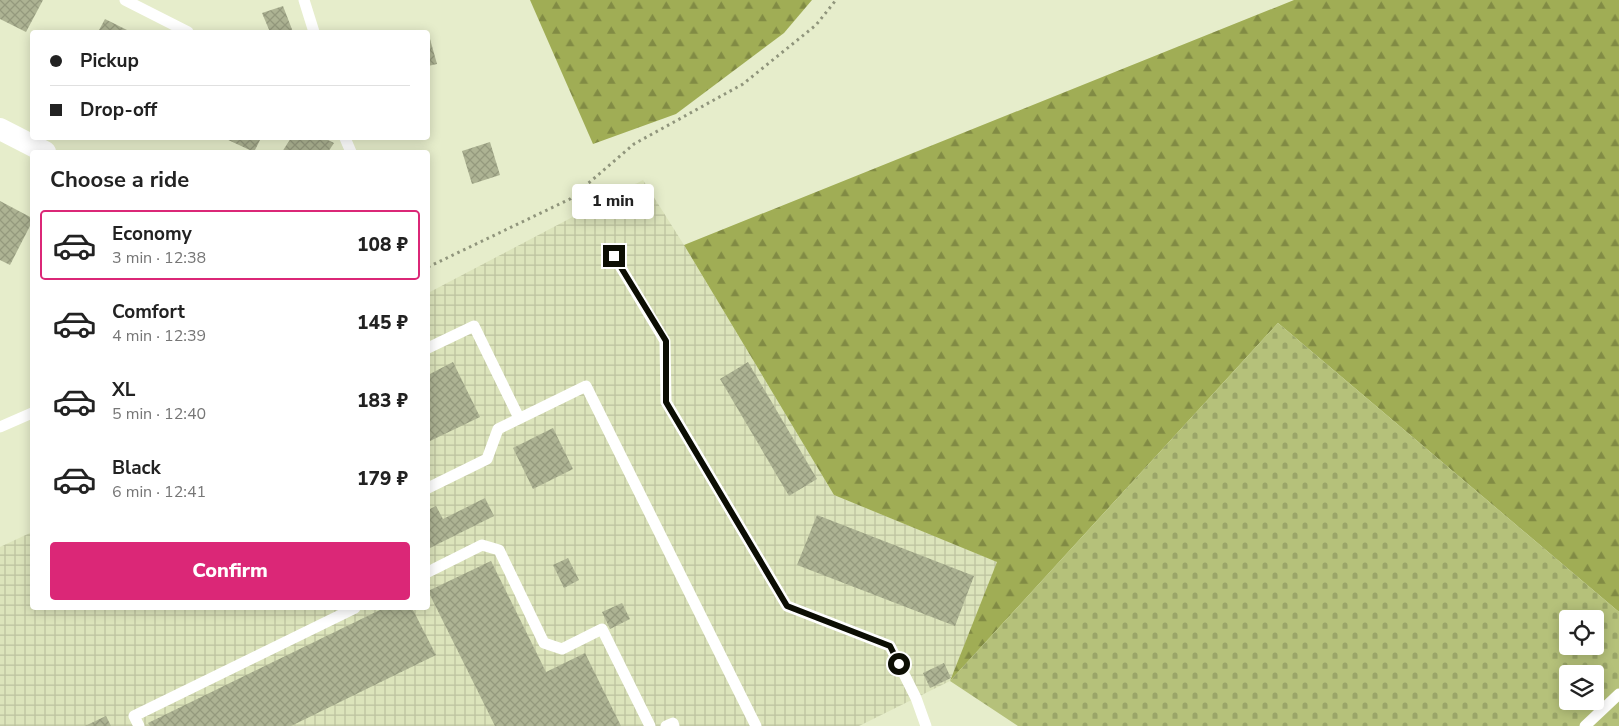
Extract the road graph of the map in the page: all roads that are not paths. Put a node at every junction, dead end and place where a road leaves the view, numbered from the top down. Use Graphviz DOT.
graph roads {
  1 [pos="125,0"];
  2 [pos="304,0"];
  3 [pos="184,30"];
  4 [pos="313,30"];
  5 [pos="0,128"];
  6 [pos="41,150"];
  7 [pos="614,256"];
  8 [pos="430,347"];
  9 [pos="30,414"];
  10 [pos="519,418"];
  11 [pos="0,427"];
  12 [pos="430,487"];
  13 [pos="430,571"];
  14 [pos="351,610"];
  15 [pos="1619,694"];
  16 [pos="139,726"];
  17 [pos="650,726"];
  18 [pos="666,726"];
  19 [pos="674,726"];
  20 [pos="756,726"];
  21 [pos="926,726"];
  22 [pos="1585,726"];
  1 -- 3 [label="lane"];
  2 -- 4 [label="lane"];
  5 -- 6 [label="street"];
  7 -- 21 [label="lane"];
  8 -- 10 [label="lane"];
  9 -- 11 [label="lane"];
  10 -- 12 [label="lane"];
  10 -- 20 [label="lane"];
  13 -- 17 [label="lane"];
  14 -- 16 [label="lane"];
  15 -- 22 [label="lane"];
  18 -- 19 [label="lane"];
}
